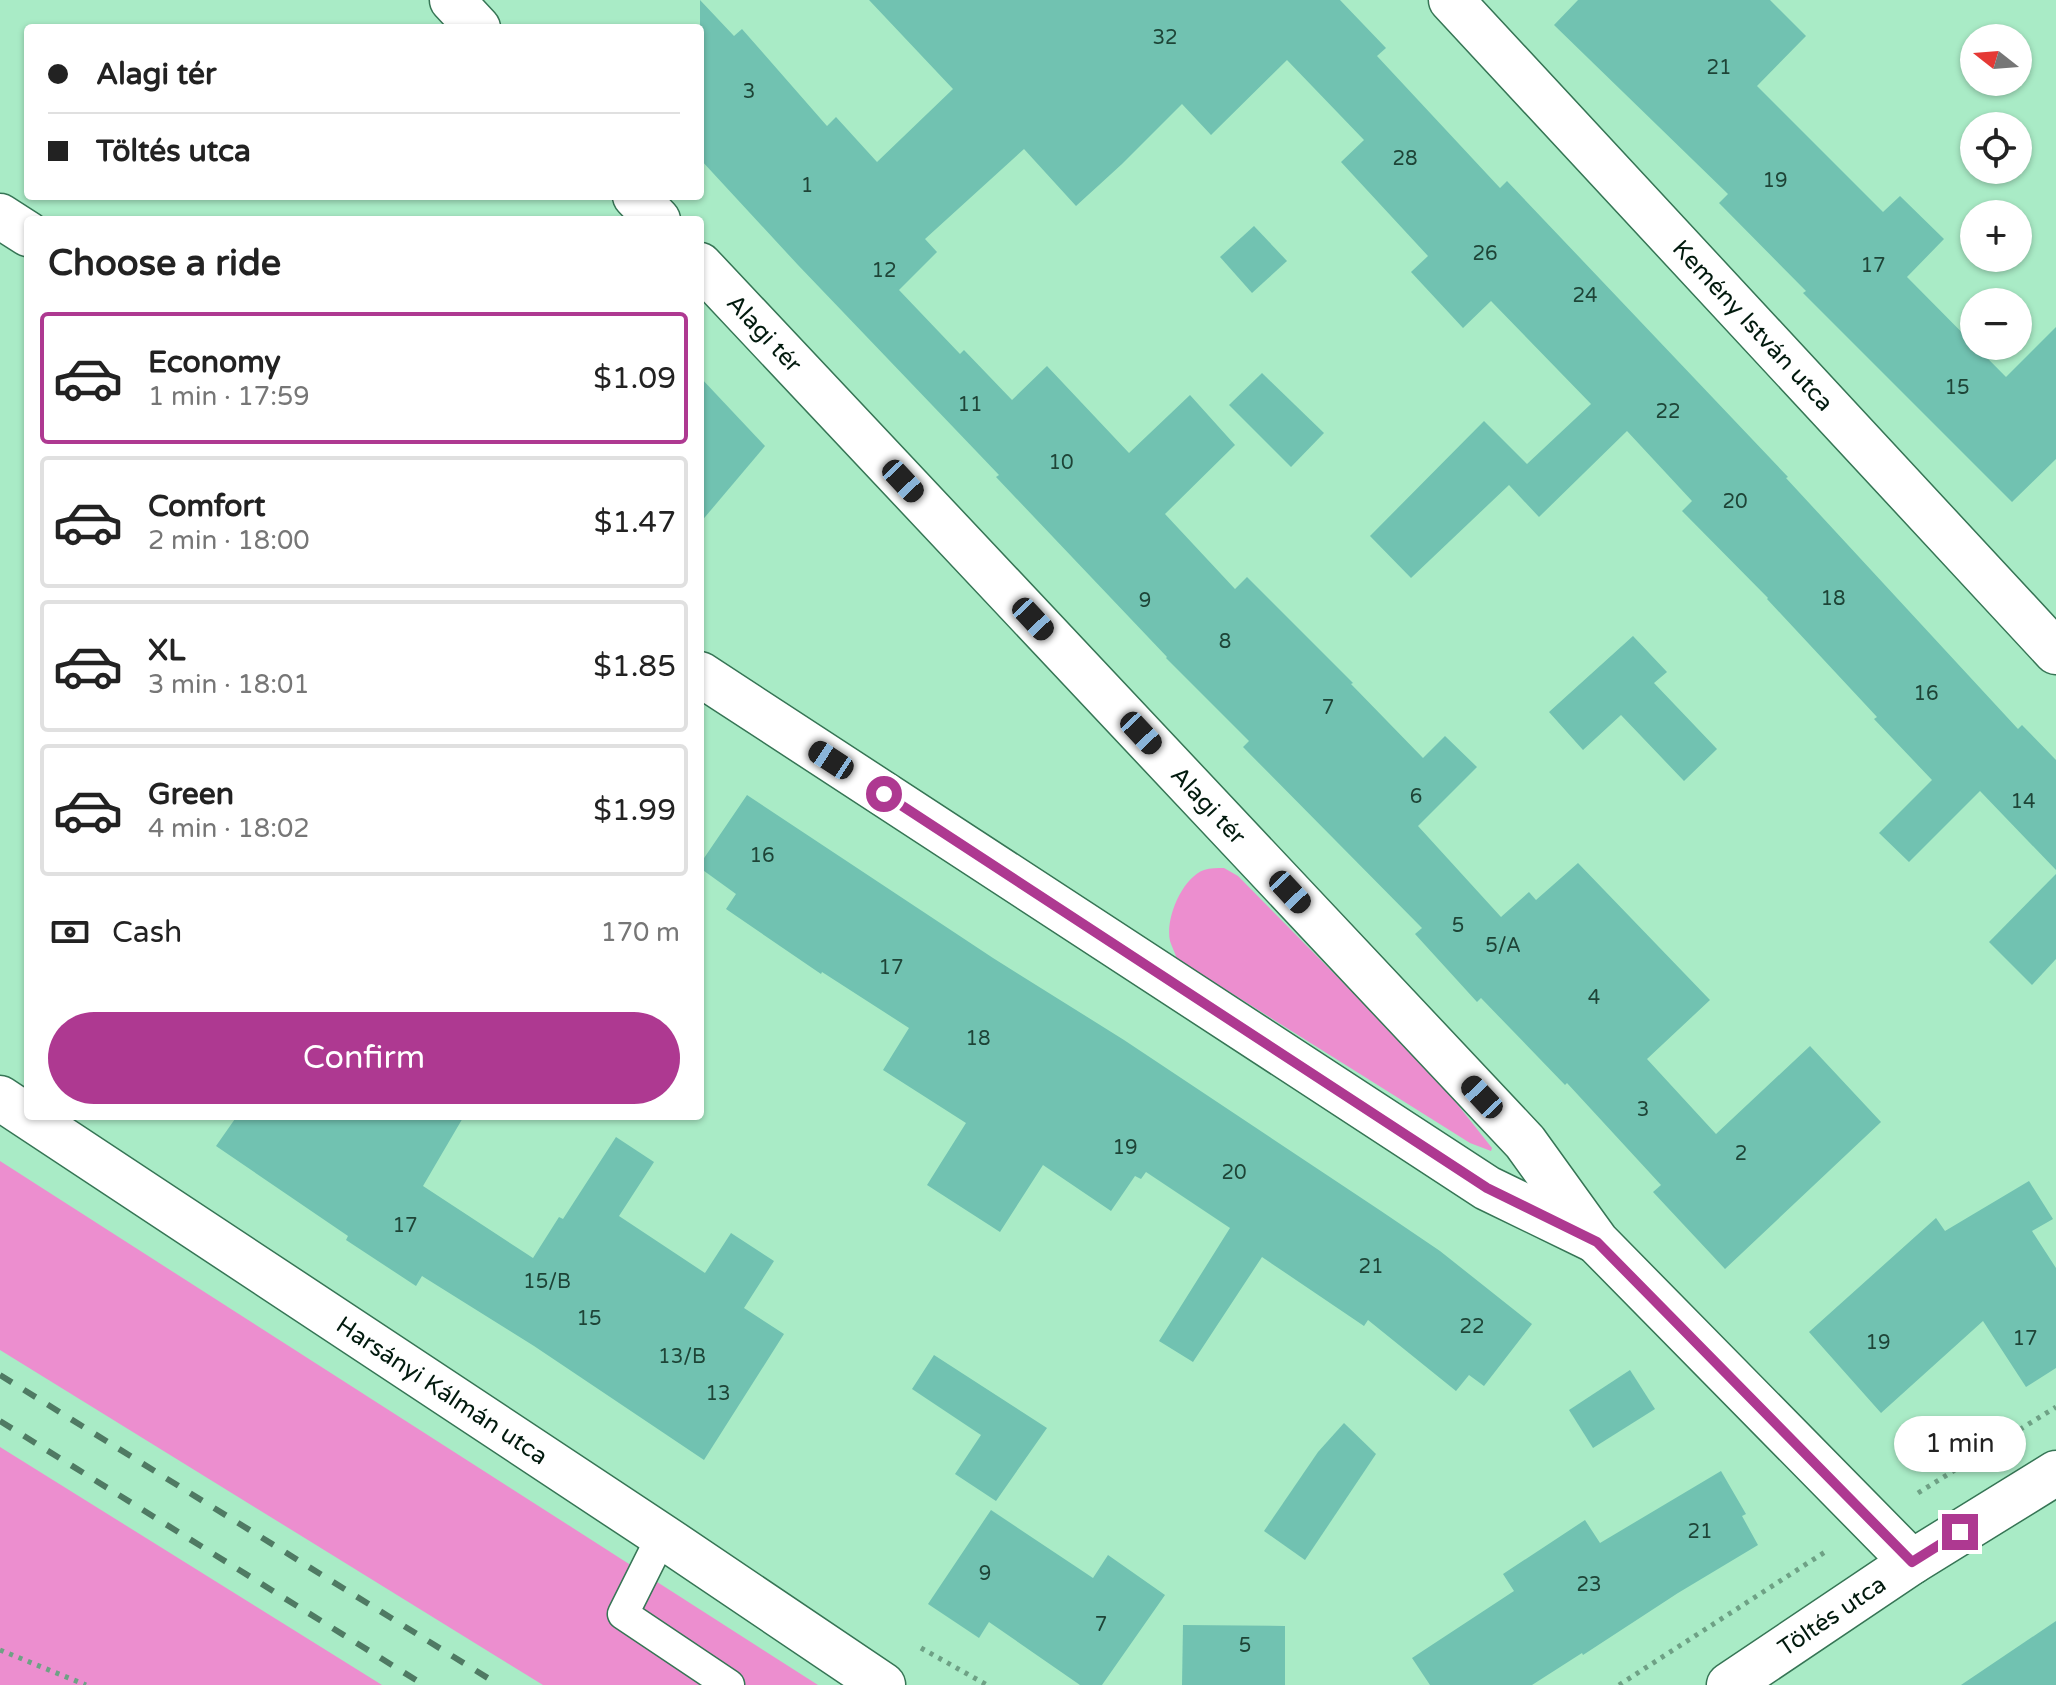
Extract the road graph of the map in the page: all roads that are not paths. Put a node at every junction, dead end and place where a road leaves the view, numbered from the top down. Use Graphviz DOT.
graph roads {
  1 [pos="452,0"];
  2 [pos="1451,0"];
  3 [pos="474,24"];
  4 [pos="639,200"];
  5 [pos="0,216"];
  6 [pos="654,216"];
  7 [pos="24,231"];
  8 [pos="704,269"];
  9 [pos="2056,652"];
  10 [pos="704,677"];
  11 [pos="0,1098"];
  12 [pos="24,1114"];
  13 [pos="33,1120"];
  14 [pos="1597,1242"];
  15 [pos="2056,1473"];
  16 [pos="662,1536"];
  17 [pos="1912,1562"];
  18 [pos="729,1685"];
  19 [pos="883,1685"];
  20 [pos="1729,1685"];
  1 -- 3 [label="street"];
  2 -- 9 [label="street, Kemény István utca"];
  4 -- 6 [label="street"];
  5 -- 7 [label="street"];
  8 -- 14 [label="street, Alagi tér"];
  10 -- 14 [label="street, Alagi tér"];
  11 -- 12 [label="street, Harsányi Kálmán utca"];
  13 -- 16 [label="street, Harsányi Kálmán utca"];
  14 -- 17 [label="street, Alagi tér"];
  15 -- 17 [label="street, Töltés utca"];
  16 -- 18 [label="lane"];
  16 -- 19 [label="street, Harsányi Kálmán utca"];
  17 -- 20 [label="street, Töltés utca"];
}
